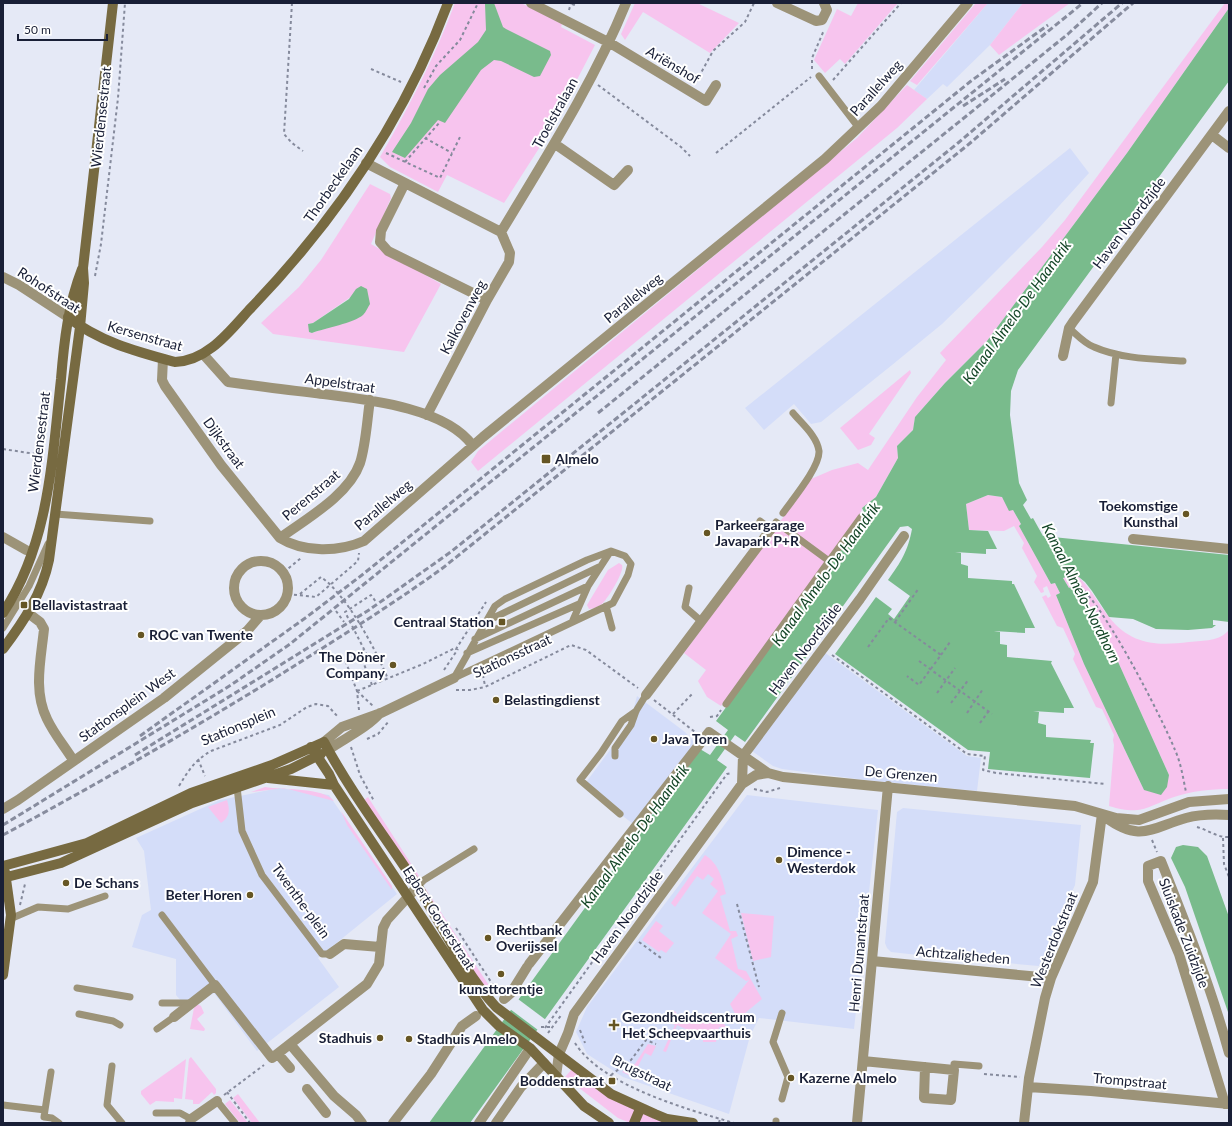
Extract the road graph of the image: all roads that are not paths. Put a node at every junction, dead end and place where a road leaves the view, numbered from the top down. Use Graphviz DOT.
graph roads {
  1 [pos="114,3"];
  2 [pos="448,3"];
  3 [pos="531,3"];
  4 [pos="626,3"];
  5 [pos="777,3"];
  6 [pos="824,3"];
  7 [pos="964,4"];
  8 [pos="610,43"];
  9 [pos="819,76"];
  10 [pos="716,85"];
  11 [pos="1229,112"];
  12 [pos="859,128"];
  13 [pos="1212,135"];
  14 [pos="555,144"];
  15 [pos="1229,148"];
  16 [pos="366,163"];
  17 [pos="628,170"];
  18 [pos="405,184"];
  19 [pos="501,232"];
  20 [pos="83,268"];
  21 [pos="3,277"];
  22 [pos="487,300"];
  23 [pos="68,317"];
  24 [pos="80,327"];
  25 [pos="1069,328"];
  26 [pos="203,354"];
  27 [pos="1116,354"];
  28 [pos="1063,356"];
  29 [pos="163,359"];
  30 [pos="1183,361"];
  31 [pos="370,400"];
  32 [pos="1111,404"];
  33 [pos="793,413"];
  34 [pos="427,415"];
  35 [pos="473,446"];
  36 [pos="783,513"];
  37 [pos="56,514"];
  38 [pos="861,517"];
  39 [pos="150,520"];
  40 [pos="760,521"];
  41 [pos="773,526"];
  42 [pos="52,535"];
  43 [pos="904,536"];
  44 [pos="3,537"];
  45 [pos="280,538"];
  46 [pos="1132,539"];
  47 [pos="1229,549"];
  48 [pos="26,550"];
  49 [pos="611,551"];
  50 [pos="829,561"];
  51 [pos="598,567"];
  52 [pos="588,586"];
  53 [pos="689,588"];
  54 [pos="579,604"];
  55 [pos="606,606"];
  56 [pos="4,611"];
  57 [pos="28,613"];
  58 [pos="260,616"];
  59 [pos="573,620"];
  60 [pos="701,621"];
  61 [pos="485,622"];
  62 [pos="3,628"];
  63 [pos="612,628"];
  64 [pos="475,639"];
  65 [pos="3,649"];
  66 [pos="467,653"];
  67 [pos="454,678"];
  68 [pos="646,694"];
  69 [pos="726,704"];
  70 [pos="377,710"];
  71 [pos="636,711"];
  72 [pos="326,746"];
  73 [pos="311,747"];
  74 [pos="316,756"];
  75 [pos="615,756"];
  76 [pos="743,756"];
  77 [pos="73,760"];
  78 [pos="768,773"];
  79 [pos="266,778"];
  80 [pos="742,784"];
  81 [pos="334,785"];
  82 [pos="888,786"];
  83 [pos="237,792"];
  84 [pos="1229,799"];
  85 [pos="3,809"];
  86 [pos="620,814"];
  87 [pos="1102,814"];
  88 [pos="1229,815"];
  89 [pos="474,849"];
  90 [pos="3,866"];
  91 [pos="5,877"];
  92 [pos="417,887"];
  93 [pos="105,896"];
  94 [pos="408,896"];
  95 [pos="162,916"];
  96 [pos="7,919"];
  97 [pos="380,947"];
  98 [pos="326,954"];
  99 [pos="872,961"];
  100 [pos="3,975"];
  101 [pos="1051,978"];
  102 [pos="214,985"];
  103 [pos="77,988"];
  104 [pos="130,997"];
  105 [pos="504,999"];
  106 [pos="192,1002"];
  107 [pos="162,1003"];
  108 [pos="782,1013"];
  109 [pos="79,1014"];
  110 [pos="476,1016"];
  111 [pos="174,1018"];
  112 [pos="120,1025"];
  113 [pos="157,1029"];
  114 [pos="290,1044"];
  115 [pos="529,1050"];
  116 [pos="1229,1053"];
  117 [pos="559,1054"];
  118 [pos="275,1056"];
  119 [pos="863,1061"];
  120 [pos="544,1063"];
  121 [pos="112,1066"];
  122 [pos="925,1067"];
  123 [pos="290,1068"];
  124 [pos="954,1070"];
  125 [pos="979,1070"];
  126 [pos="51,1072"];
  127 [pos="556,1076"];
  128 [pos="1028,1083"];
  129 [pos="307,1089"];
  130 [pos="782,1099"];
  131 [pos="218,1101"];
  132 [pos="1227,1104"];
  133 [pos="3,1105"];
  134 [pos="640,1109"];
  135 [pos="45,1110"];
  136 [pos="156,1113"];
  137 [pos="326,1113"];
  138 [pos="190,1121"];
  139 [pos="59,1123"];
  140 [pos="122,1123"];
  141 [pos="235,1123"];
  142 [pos="362,1123"];
  143 [pos="393,1123"];
  144 [pos="479,1123"];
  145 [pos="496,1123"];
  146 [pos="609,1123"];
  147 [pos="634,1123"];
  148 [pos="694,1123"];
  149 [pos="857,1123"];
  150 [pos="1024,1123"];
  1 -- 20 [label="main road, Wierdensestraat"];
  2 -- 16 [label="main road, Thorbeckelaan"];
  3 -- 8 [label="street, Ariënshof"];
  4 -- 8 [label="street, Troelstralaan"];
  5 -- 6 [label="street"];
  7 -- 12 [label="street, Parallelweg"];
  8 -- 10 [label="street, Ariënshof"];
  8 -- 14 [label="street, Troelstralaan"];
  9 -- 12 [label="lane"];
  11 -- 13 [label="street, Haven Noordzijde"];
  12 -- 35 [label="street, Parallelweg"];
  13 -- 15 [label="street"];
  13 -- 25 [label="street, Haven Noordzijde"];
  14 -- 17 [label="street"];
  14 -- 19 [label="street, Troelstralaan"];
  16 -- 18 [label="street"];
  16 -- 26 [label="main road, Thorbeckelaan"];
  18 -- 19 [label="street"];
  18 -- 22 [label="street"];
  19 -- 22 [label="street, Kalkovenweg"];
  20 -- 23 [label="main road, Wierdensestraat"];
  20 -- 24 [label="main road, Wierdensestraat"];
  21 -- 23 [label="street, Rohofstraat"];
  22 -- 34 [label="street, Kalkovenweg"];
  23 -- 24 [label="main road, Rohofstraat"];
  23 -- 56 [label="main road, Wierdensestraat"];
  24 -- 29 [label="main road, Kersenstraat"];
  24 -- 37 [label="main road, Wierdensestraat"];
  25 -- 27 [label="lane"];
  25 -- 28 [label="street, Haven Noordzijde"];
  26 -- 29 [label="main road, Kersenstraat"];
  26 -- 31 [label="street, Appelstraat"];
  27 -- 30 [label="lane"];
  27 -- 32 [label="lane"];
  29 -- 45 [label="street, Dijkstraat"];
  31 -- 34 [label="street, Appelstraat"];
  31 -- 45 [label="street, Perenstraat"];
  33 -- 36 [label="lane"];
  34 -- 35 [label="street, Appelstraat"];
  35 -- 45 [label="street, Parallelweg"];
  37 -- 39 [label="lane"];
  37 -- 42 [label="main road, Wierdensestraat"];
  38 -- 50 [label="lane"];
  40 -- 41 [label="lane"];
  41 -- 50 [label="lane"];
  41 -- 60 [label="street"];
  42 -- 57 [label="main road, Wierdensestraat"];
  42 -- 62 [label="lane, Wierdensestraat"];
  43 -- 76 [label="street, Haven Noordzijde"];
  44 -- 48 [label="street"];
  46 -- 47 [label="street"];
  49 -- 51 [label="lane"];
  49 -- 55 [label="lane"];
  49 -- 61 [label="lane"];
  50 -- 69 [label="lane"];
  51 -- 52 [label="lane"];
  51 -- 61 [label="lane"];
  52 -- 54 [label="lane"];
  52 -- 64 [label="lane"];
  53 -- 60 [label="lane"];
  54 -- 59 [label="lane"];
  54 -- 66 [label="lane"];
  55 -- 59 [label="lane, Stationsstraat"];
  55 -- 63 [label="lane"];
  57 -- 65 [label="main road, Wierdensestraat"];
  57 -- 77 [label="street"];
  58 -- 58 [label="street"];
  58 -- 77 [label="street, Stationsplein West"];
  59 -- 67 [label="lane, Stationsstraat"];
  60 -- 68 [label="street"];
  61 -- 64 [label="lane"];
  64 -- 66 [label="lane"];
  66 -- 67 [label="lane"];
  67 -- 70 [label="street, Stationsstraat"];
  68 -- 71 [label="lane"];
  70 -- 72 [label="street, Stationsstraat"];
  70 -- 72 [label="street, Stationsstraat"];
  71 -- 75 [label="lane"];
  71 -- 86 [label="lane"];
  72 -- 73 [label="main road"];
  72 -- 74 [label="main road"];
  72 -- 92 [label="main road, Egbert Gorterstraat"];
  73 -- 74 [label="main road, Egbert Gorterstraat"];
  73 -- 90 [label="main road"];
  74 -- 79 [label="main road"];
  74 -- 81 [label="main road, Egbert Gorterstraat"];
  76 -- 78 [label="street, De Grenzen"];
  76 -- 80 [label="street"];
  76 -- 105 [label="street, De Grenzen"];
  77 -- 85 [label="street, Stationsplein West"];
  78 -- 80 [label="street, Haven Noordzijde"];
  78 -- 82 [label="street, De Grenzen"];
  79 -- 81 [label="main road"];
  79 -- 83 [label="main road"];
  80 -- 117 [label="street, Haven Noordzijde"];
  81 -- 94 [label="main road, Egbert Gorterstraat"];
  82 -- 87 [label="street, De Grenzen"];
  82 -- 99 [label="street, Henri Dunantstraat"];
  83 -- 91 [label="main road"];
  83 -- 98 [label="lane, Twenthe-plein"];
  84 -- 87 [label="street, De Grenzen"];
  87 -- 88 [label="street, De Grenzen"];
  87 -- 101 [label="street, Westerdokstraat"];
  89 -- 92 [label="lane, Egbert Gorterstraat"];
  90 -- 91 [label="main road"];
  91 -- 96 [label="main road"];
  92 -- 94 [label="street"];
  92 -- 117 [label="main road, Egbert Gorterstraat"];
  93 -- 96 [label="lane"];
  94 -- 97 [label="street"];
  94 -- 115 [label="main road, Egbert Gorterstraat"];
  95 -- 102 [label="lane"];
  96 -- 100 [label="main road"];
  97 -- 98 [label="street, Twenthe-plein"];
  97 -- 114 [label="street"];
  99 -- 101 [label="street, Achtzaligheden"];
  99 -- 119 [label="street, Henri Dunantstraat"];
  101 -- 128 [label="street, Westerdokstraat"];
  102 -- 106 [label="street"];
  102 -- 118 [label="street"];
  103 -- 104 [label="lane"];
  106 -- 107 [label="lane"];
  106 -- 111 [label="street"];
  108 -- 130 [label="lane"];
  109 -- 112 [label="lane"];
  110 -- 143 [label="street"];
  111 -- 113 [label="lane"];
  114 -- 118 [label="street"];
  114 -- 142 [label="street"];
  115 -- 120 [label="main road"];
  115 -- 144 [label="street"];
  116 -- 132 [label="street, Sluiskade Zuidzijde"];
  117 -- 127 [label="street, Haven Noordzijde"];
  117 -- 134 [label="main road"];
  118 -- 123 [label="street"];
  119 -- 122 [label="street"];
  119 -- 149 [label="street, Henri Dunantstraat"];
  120 -- 127 [label="main road"];
  120 -- 145 [label="street"];
  121 -- 140 [label="lane"];
  122 -- 124 [label="street"];
  122 -- 124 [label="street"];
  124 -- 125 [label="lane"];
  126 -- 135 [label="lane"];
  127 -- 146 [label="main road"];
  128 -- 132 [label="street, Trompstraat"];
  128 -- 150 [label="street, Westerdokstraat"];
  129 -- 137 [label="street"];
  131 -- 138 [label="street"];
  131 -- 141 [label="lane"];
  133 -- 135 [label="lane"];
  134 -- 147 [label="main road"];
  134 -- 148 [label="main road"];
  135 -- 139 [label="lane"];
  136 -- 138 [label="lane"];
}
